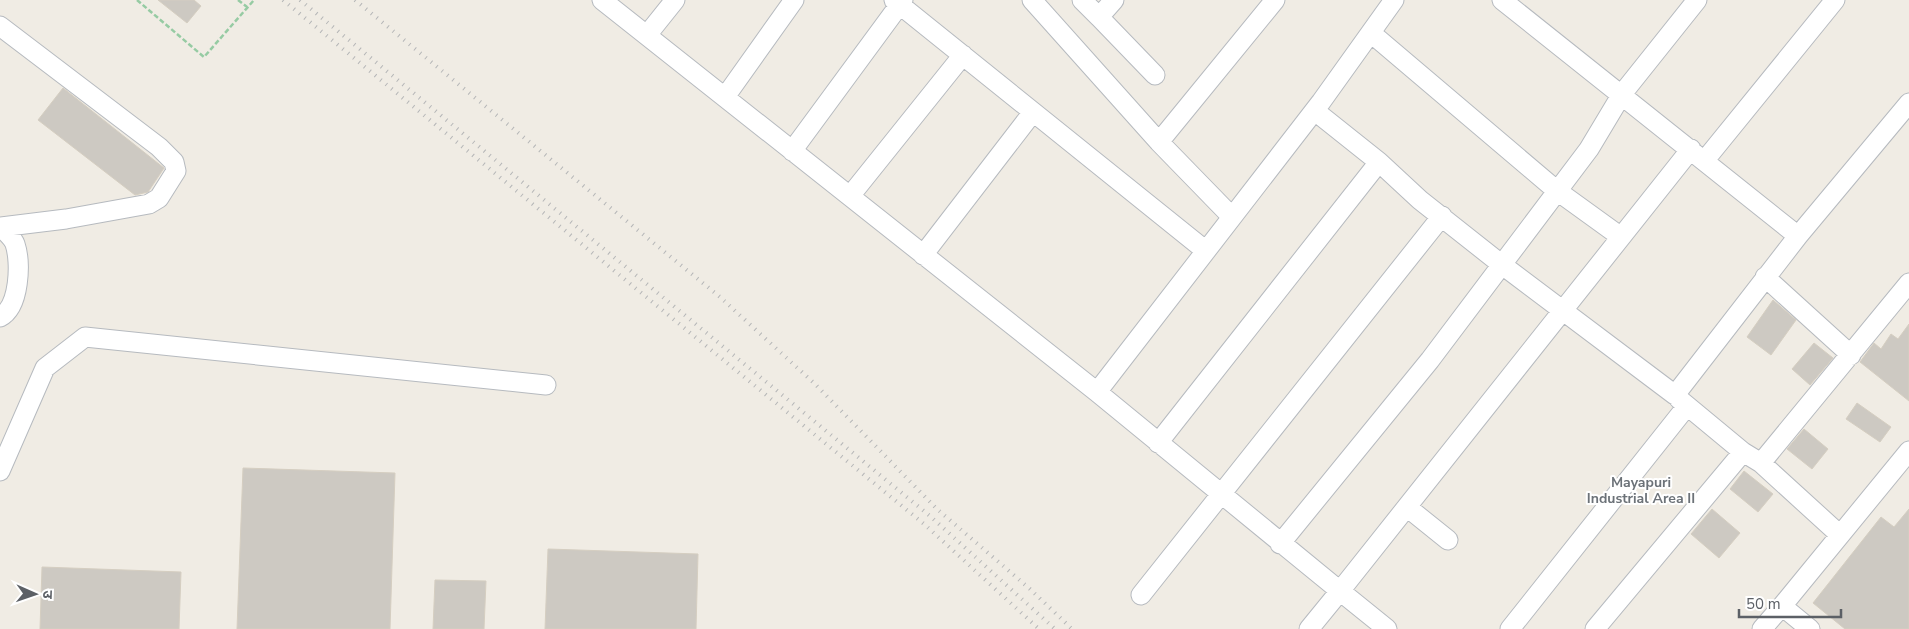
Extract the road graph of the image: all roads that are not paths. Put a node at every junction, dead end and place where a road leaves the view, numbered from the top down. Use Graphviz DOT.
graph roads {
  1 [pos="602,0"];
  2 [pos="675,0"];
  3 [pos="794,0"];
  4 [pos="1082,0"];
  5 [pos="1114,0"];
  6 [pos="1275,0"];
  7 [pos="1394,0"];
  8 [pos="1502,0"];
  9 [pos="1697,0"];
  10 [pos="1835,0"];
  11 [pos="899,1"];
  12 [pos="1038,2"];
  13 [pos="1099,17"];
  14 [pos="0,26"];
  15 [pos="1371,33"];
  16 [pos="647,35"];
  17 [pos="963,55"];
  18 [pos="1155,75"];
  19 [pos="1622,94"];
  20 [pos="725,97"];
  21 [pos="1909,103"];
  22 [pos="1315,111"];
  23 [pos="1033,112"];
  24 [pos="1159,142"];
  25 [pos="792,150"];
  26 [pos="1698,155"];
  27 [pos="1379,162"];
  28 [pos="1556,190"];
  29 [pos="850,196"];
  30 [pos="1442,216"];
  31 [pos="1232,217"];
  32 [pos="4,232"];
  33 [pos="1798,236"];
  34 [pos="1621,237"];
  35 [pos="1206,251"];
  36 [pos="923,254"];
  37 [pos="1501,264"];
  38 [pos="1766,278"];
  39 [pos="1909,283"];
  40 [pos="1562,311"];
  41 [pos="0,317"];
  42 [pos="1851,355"];
  43 [pos="546,385"];
  44 [pos="1097,392"];
  45 [pos="1681,400"];
  46 [pos="1158,443"];
  47 [pos="1909,451"];
  48 [pos="1743,452"];
  49 [pos="1761,463"];
  50 [pos="0,471"];
  51 [pos="1220,494"];
  52 [pos="1407,507"];
  53 [pos="1840,535"];
  54 [pos="1448,540"];
  55 [pos="1280,544"];
  56 [pos="1340,592"];
  57 [pos="1141,594"];
  58 [pos="1782,606"];
  59 [pos="1313,628"];
  60 [pos="1387,629"];
  61 [pos="1510,629"];
  62 [pos="1596,629"];
  63 [pos="1762,629"];
  64 [pos="1810,629"];
  1 -- 16 [label="street"];
  2 -- 16 [label="street"];
  3 -- 20 [label="street"];
  4 -- 13 [label="street"];
  5 -- 13 [label="street"];
  6 -- 24 [label="street"];
  7 -- 15 [label="street"];
  8 -- 19 [label="street"];
  9 -- 19 [label="street"];
  10 -- 26 [label="street"];
  11 -- 17 [label="street"];
  11 -- 25 [label="street"];
  12 -- 24 [label="street"];
  13 -- 18 [label="street"];
  14 -- 32 [label="street"];
  15 -- 22 [label="street"];
  15 -- 28 [label="street"];
  16 -- 20 [label="street"];
  17 -- 23 [label="street"];
  17 -- 29 [label="street"];
  19 -- 26 [label="street"];
  19 -- 28 [label="street"];
  20 -- 25 [label="street"];
  21 -- 33 [label="street"];
  22 -- 27 [label="street"];
  22 -- 31 [label="street"];
  23 -- 35 [label="street"];
  23 -- 36 [label="street"];
  24 -- 31 [label="street"];
  25 -- 29 [label="street"];
  26 -- 33 [label="street"];
  26 -- 34 [label="street"];
  27 -- 30 [label="street"];
  27 -- 46 [label="street"];
  28 -- 34 [label="street"];
  28 -- 37 [label="street"];
  29 -- 36 [label="street"];
  30 -- 37 [label="street"];
  30 -- 51 [label="street"];
  31 -- 35 [label="street"];
  32 -- 41 [label="street"];
  33 -- 38 [label="street"];
  34 -- 40 [label="street"];
  35 -- 44 [label="street"];
  36 -- 44 [label="street"];
  37 -- 40 [label="street"];
  37 -- 55 [label="street"];
  38 -- 42 [label="street"];
  38 -- 45 [label="street"];
  39 -- 42 [label="street"];
  40 -- 45 [label="street"];
  40 -- 52 [label="street"];
  42 -- 49 [label="street"];
  43 -- 50 [label="street"];
  44 -- 46 [label="street"];
  45 -- 48 [label="street"];
  45 -- 61 [label="street"];
  46 -- 51 [label="street"];
  47 -- 53 [label="street"];
  48 -- 49 [label="street"];
  48 -- 62 [label="street"];
  49 -- 53 [label="street"];
  51 -- 55 [label="street"];
  51 -- 57 [label="street"];
  52 -- 54 [label="street"];
  52 -- 56 [label="street"];
  53 -- 58 [label="street"];
  55 -- 56 [label="street"];
  56 -- 59 [label="street"];
  56 -- 60 [label="street"];
  58 -- 63 [label="street"];
  58 -- 64 [label="street"];
}
